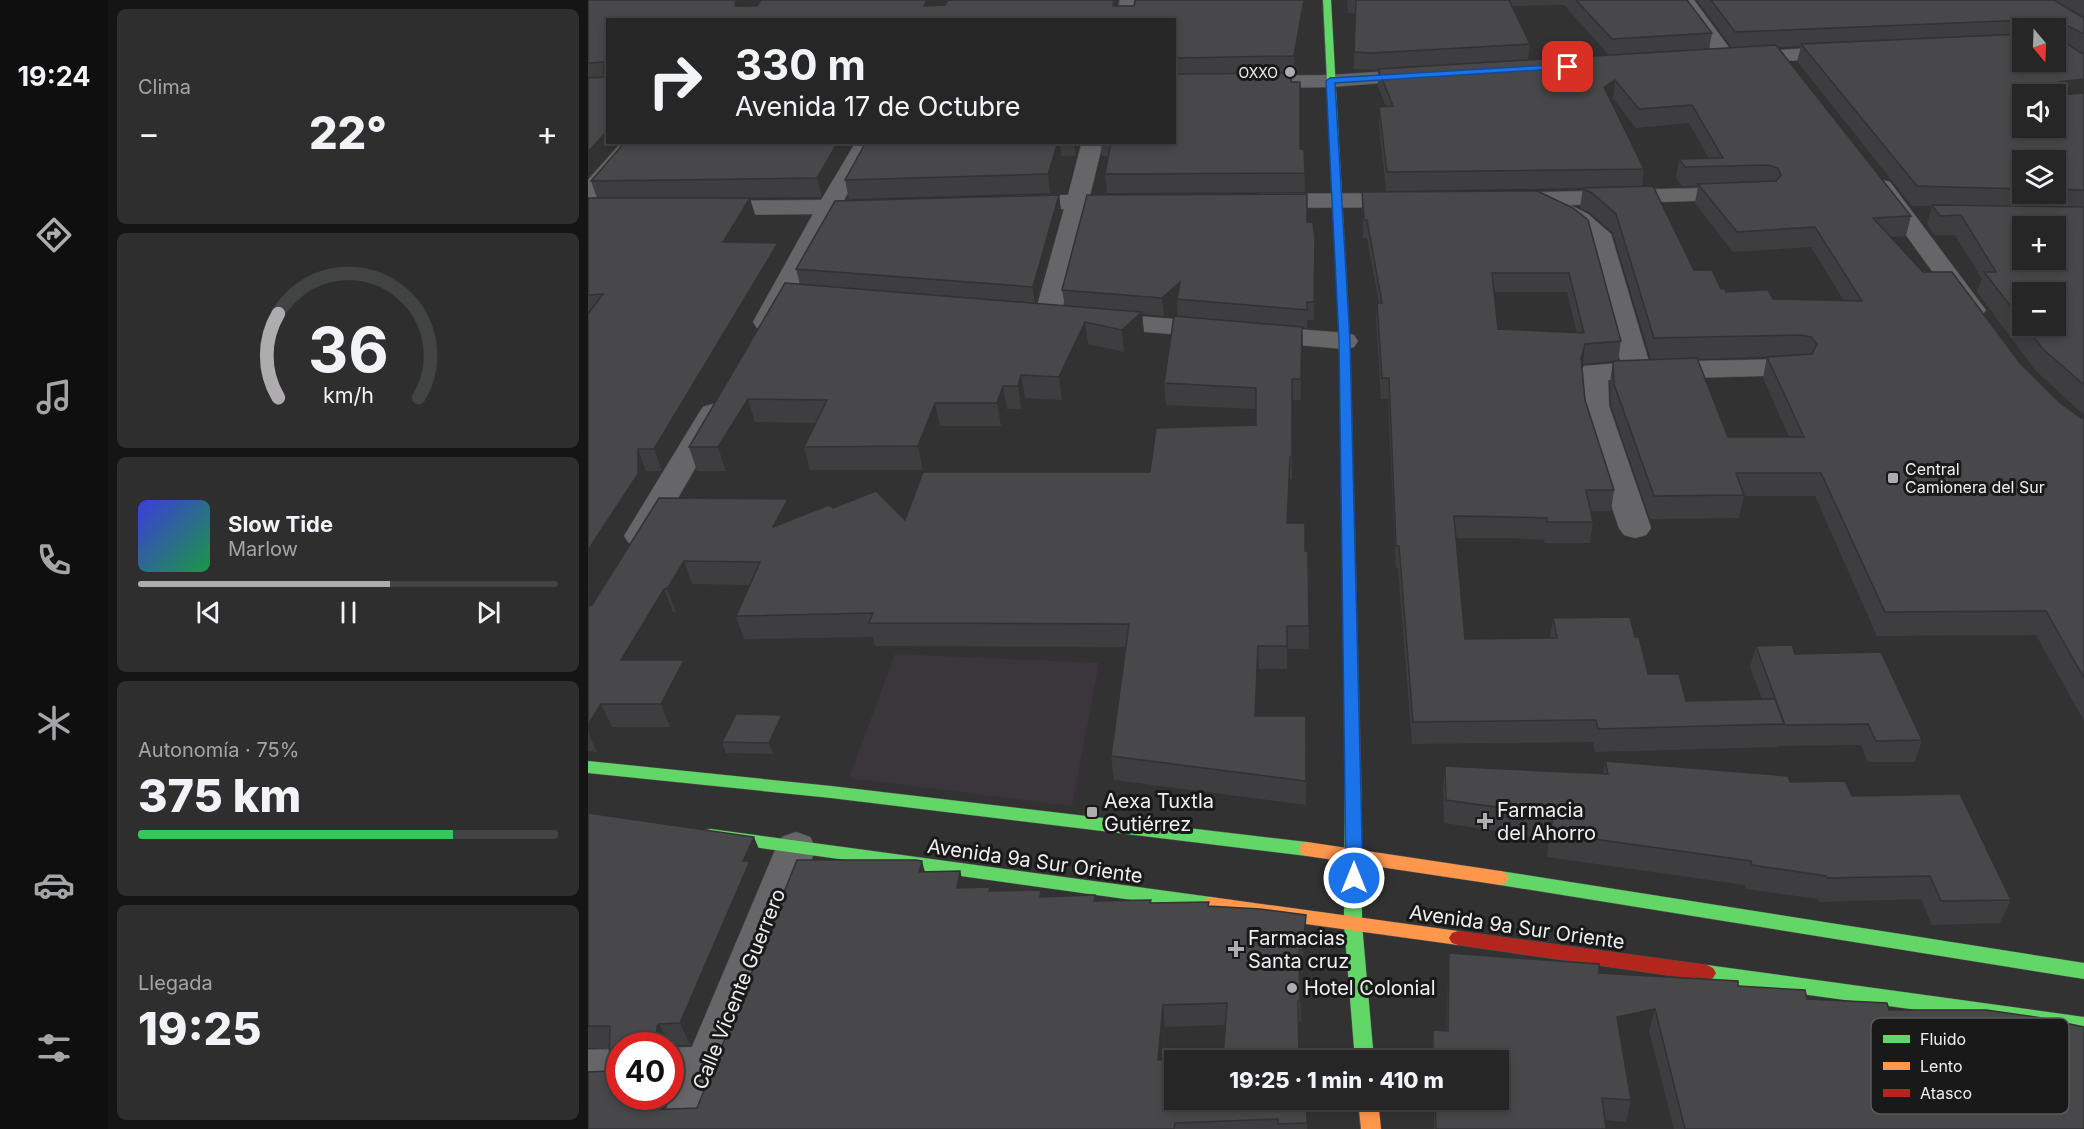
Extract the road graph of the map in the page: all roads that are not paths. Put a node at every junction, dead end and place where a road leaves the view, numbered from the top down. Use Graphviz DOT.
graph roads {
  1 [pos="1129,0"];
  2 [pos="1328,0"];
  3 [pos="1685,0"];
  4 [pos="1125,18"];
  5 [pos="1860,51"];
  6 [pos="1726,57"];
  7 [pos="1704,59"];
  8 [pos="1437,74"];
  9 [pos="1330,81"];
  10 [pos="1176,83"];
  11 [pos="633,144"];
  12 [pos="866,144"];
  13 [pos="1092,144"];
  14 [pos="1871,172"];
  15 [pos="1764,193"];
  16 [pos="1338,200"];
  17 [pos="1434,200"];
  18 [pos="1493,200"];
  19 [pos="1541,200"];
  20 [pos="1156,201"];
  21 [pos="1236,201"];
  22 [pos="1076,202"];
  23 [pos="592,204"];
  24 [pos="993,204"];
  25 [pos="899,206"];
  26 [pos="691,208"];
  27 [pos="828,208"];
  28 [pos="1983,324"];
  29 [pos="1345,341"];
  30 [pos="754,343"];
  31 [pos="1796,368"];
  32 [pos="1637,370"];
  33 [pos="725,393"];
  34 [pos="1635,528"];
  35 [pos="624,561"];
  36 [pos="588,767"];
  37 [pos="692,832"];
  38 [pos="796,848"];
  39 [pos="1354,855"];
  40 [pos="1353,924"];
  41 [pos="2084,971"];
  42 [pos="2040,1018"];
  43 [pos="2069,1022"];
  44 [pos="2084,1024"];
  45 [pos="1364,1050"];
  46 [pos="689,1068"];
  47 [pos="606,1070"];
  48 [pos="588,1071"];
  49 [pos="1369,1110"];
  50 [pos="682,1129"];
  51 [pos="1371,1129"];
  1 -- 4 [label="street"];
  2 -- 9 [label="street"];
  3 -- 6 [label="street"];
  5 -- 6 [label="street"];
  6 -- 7 [label="street"];
  8 -- 9 [label="street"];
  9 -- 10 [label="street"];
  9 -- 16 [label="street"];
  11 -- 23 [label="street"];
  12 -- 27 [label="street"];
  13 -- 22 [label="street"];
  14 -- 28 [label="street"];
  15 -- 19 [label="street"];
  16 -- 17 [label="street"];
  16 -- 21 [label="street"];
  16 -- 29 [label="street"];
  18 -- 19 [label="street"];
  19 -- 32 [label="street"];
  20 -- 22 [label="street"];
  22 -- 24 [label="street"];
  22 -- 29 [label="street"];
  25 -- 27 [label="street"];
  26 -- 27 [label="street"];
  27 -- 30 [label="street"];
  29 -- 39 [label="street"];
  31 -- 32 [label="street"];
  32 -- 34 [label="street"];
  33 -- 35 [label="street"];
  36 -- 39 [label="street"];
  37 -- 38 [label="street, Avenida 9a Sur Oriente"];
  38 -- 40 [label="street, Avenida 9a Sur Oriente"];
  38 -- 46 [label="street, Calle Vicente Guerrero"];
  39 -- 40 [label="street"];
  39 -- 41 [label="street"];
  40 -- 42 [label="street, Avenida 9a Sur Oriente"];
  40 -- 45 [label="street"];
  43 -- 44 [label="street, Avenida 9a Sur Oriente"];
  46 -- 50 [label="street, Calle Vicente Guerrero"];
  47 -- 48 [label="street"];
  49 -- 51 [label="street"];
}
